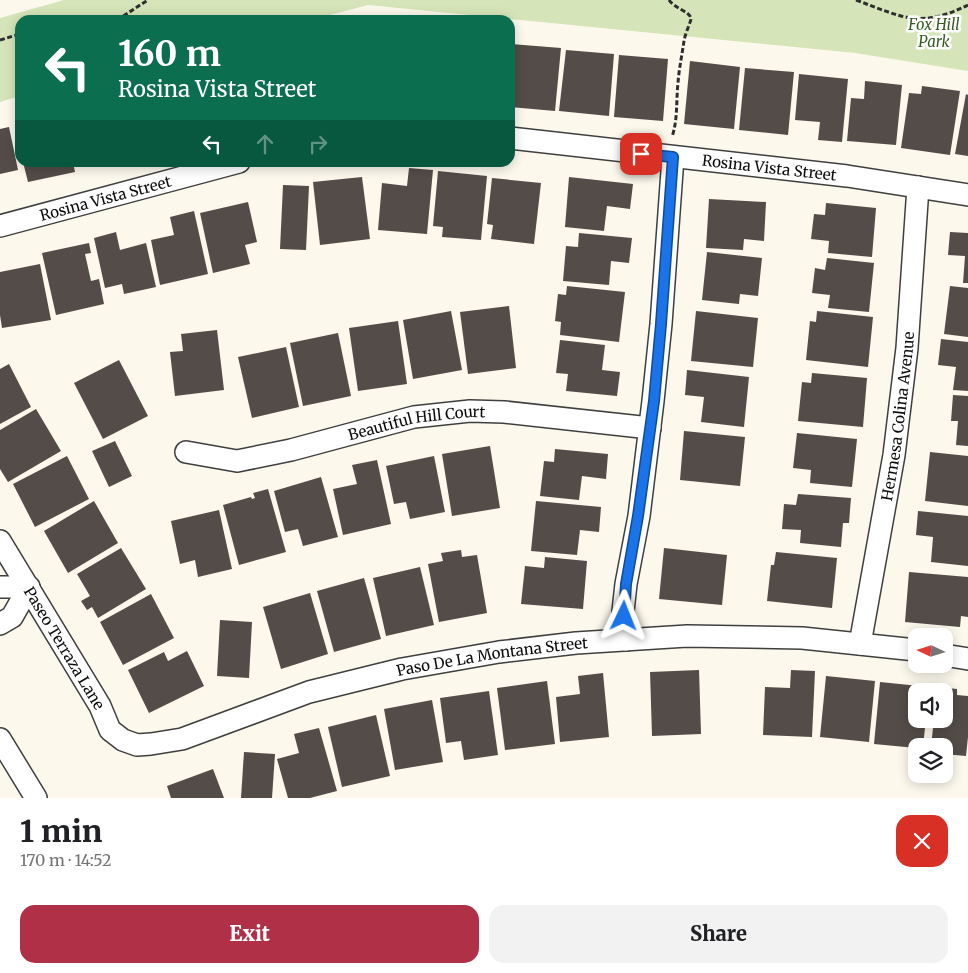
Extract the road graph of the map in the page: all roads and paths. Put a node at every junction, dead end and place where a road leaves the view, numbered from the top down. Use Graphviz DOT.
graph roads {
  1 [pos="148,0"];
  2 [pos="669,0"];
  3 [pos="856,0"];
  4 [pos="968,5"];
  5 [pos="124,15"];
  6 [pos="15,36"];
  7 [pos="0,40"];
  8 [pos="515,138"];
  9 [pos="672,148"];
  10 [pos="220,167"];
  11 [pos="918,186"];
  12 [pos="968,195"];
  13 [pos="0,226"];
  14 [pos="650,428"];
  15 [pos="186,452"];
  16 [pos="0,540"];
  17 [pos="0,587"];
  18 [pos="28,587"];
  19 [pos="0,624"];
  20 [pos="626,640"];
  21 [pos="860,644"];
  22 [pos="908,649"];
  23 [pos="953,656"];
  24 [pos="968,659"];
  25 [pos="0,739"];
  26 [pos="137,745"];
  27 [pos="36,798"];
  1 -- 5 [label="path"];
  2 -- 9 [label="path"];
  3 -- 4 [label="path"];
  6 -- 7 [label="path"];
  8 -- 9 [label="street, Rosina Vista Street"];
  9 -- 11 [label="street, Rosina Vista Street"];
  9 -- 14 [label="street"];
  10 -- 13 [label="street, Rosina Vista Street"];
  11 -- 12 [label="street, Rosina Vista Street"];
  11 -- 21 [label="street, Hermesa Colina Avenue"];
  14 -- 15 [label="street, Beautiful Hill Court"];
  14 -- 20 [label="street"];
  16 -- 18 [label="street, Paseo Terraza Lane"];
  17 -- 18 [label="street"];
  18 -- 19 [label="street"];
  18 -- 26 [label="street, Paseo Terraza Lane"];
  20 -- 21 [label="street, Paso De La Montana Street"];
  20 -- 26 [label="street, Paso De La Montana Street"];
  21 -- 22 [label="street, Paso De La Montana Street"];
  23 -- 24 [label="street"];
  25 -- 27 [label="street"];
}
